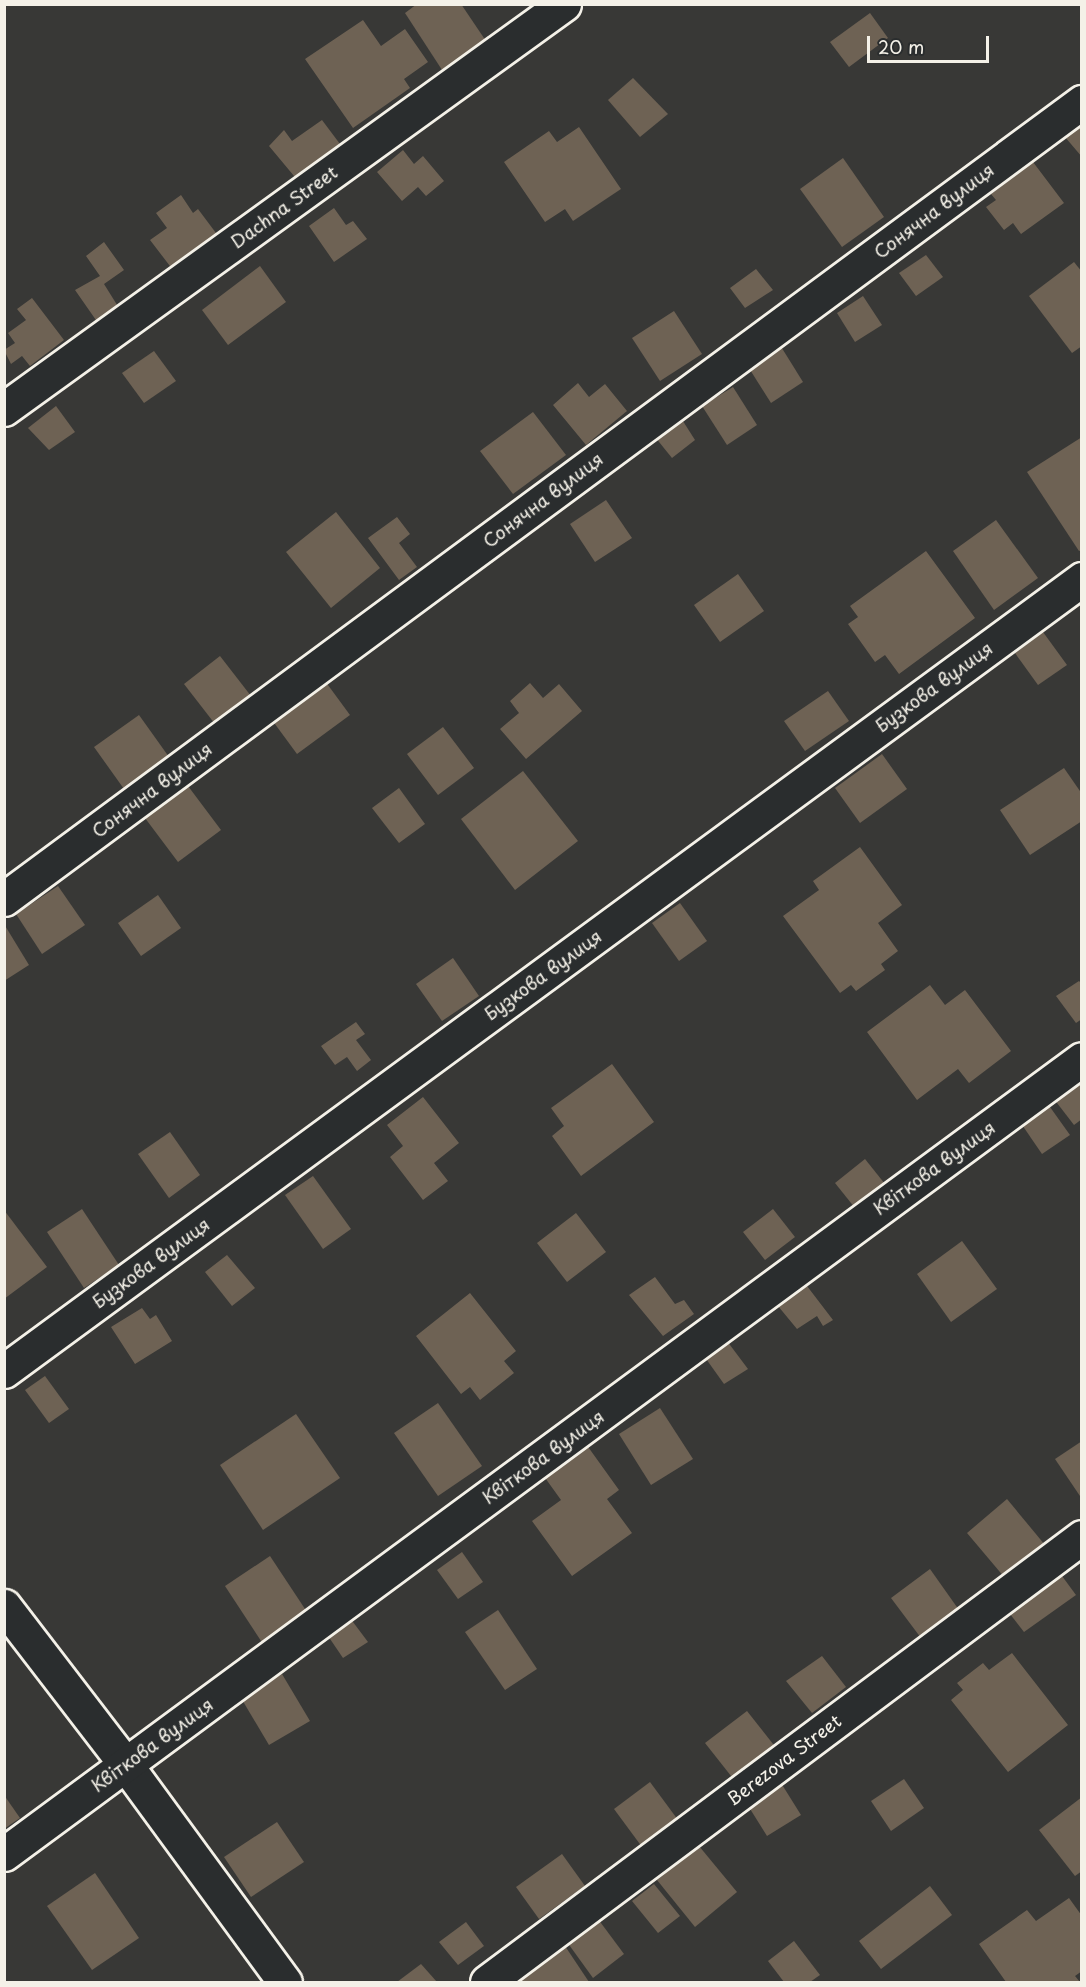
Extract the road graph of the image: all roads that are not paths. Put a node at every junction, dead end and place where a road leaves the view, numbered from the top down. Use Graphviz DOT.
graph roads {
  1 [pos="564,4"];
  2 [pos="1082,102"];
  3 [pos="4,408"];
  4 [pos="1082,579"];
  5 [pos="4,899"];
  6 [pos="1082,1059"];
  7 [pos="4,1371"];
  8 [pos="1082,1537"];
  9 [pos="4,1606"];
  10 [pos="126,1765"];
  11 [pos="4,1854"];
  12 [pos="285,1983"];
  13 [pos="487,1983"];
  1 -- 3 [label="street, Dachna Street"];
  2 -- 5 [label="street, Сонячна вулиця"];
  4 -- 7 [label="street, Бузкова вулиця"];
  6 -- 10 [label="street, Квіткова вулиця"];
  8 -- 13 [label="street, Berezova Street"];
  9 -- 10 [label="street"];
  10 -- 11 [label="street, Квіткова вулиця"];
  10 -- 12 [label="street"];
}
